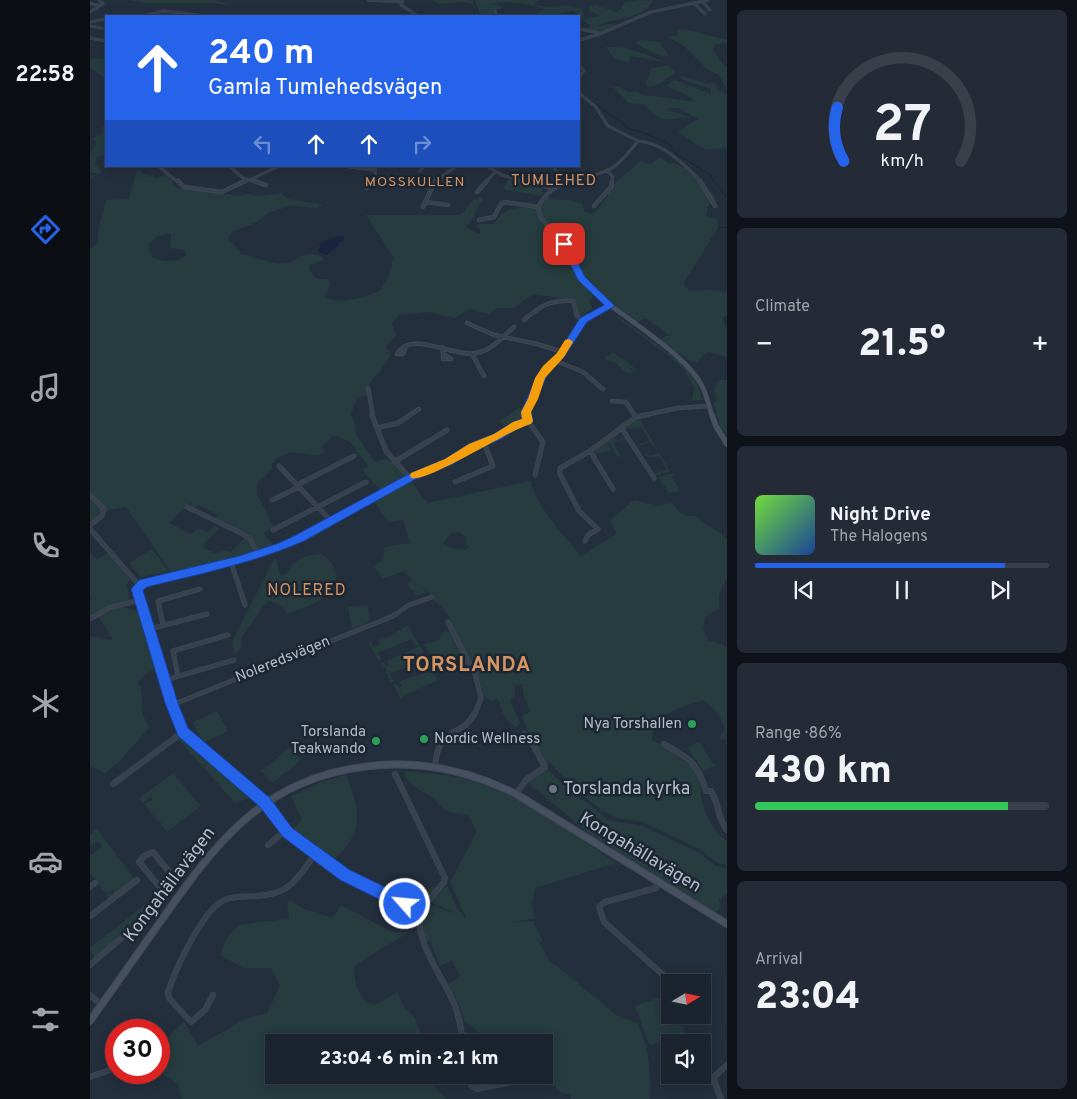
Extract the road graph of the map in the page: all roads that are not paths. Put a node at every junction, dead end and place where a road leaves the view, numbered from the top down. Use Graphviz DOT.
graph roads {
  1 [pos="99,0"];
  2 [pos="368,0"];
  3 [pos="708,0"];
  4 [pos="402,1"];
  5 [pos="702,2"];
  6 [pos="90,3"];
  7 [pos="695,4"];
  8 [pos="100,6"];
  9 [pos="710,10"];
  10 [pos="496,11"];
  11 [pos="90,12"];
  12 [pos="704,14"];
  13 [pos="148,15"];
  14 [pos="199,15"];
  15 [pos="416,15"];
  16 [pos="496,15"];
  17 [pos="105,19"];
  18 [pos="90,22"];
  19 [pos="90,26"];
  20 [pos="105,29"];
  21 [pos="580,30"];
  22 [pos="600,33"];
  23 [pos="90,38"];
  24 [pos="580,40"];
  25 [pos="105,41"];
  26 [pos="580,65"];
  27 [pos="580,77"];
  28 [pos="580,94"];
  29 [pos="638,141"];
  30 [pos="160,167"];
  31 [pos="230,167"];
  32 [pos="276,167"];
  33 [pos="348,167"];
  34 [pos="376,167"];
  35 [pos="423,167"];
  36 [pos="455,167"];
  37 [pos="488,167"];
  38 [pos="554,167"];
  39 [pos="375,170"];
  40 [pos="420,171"];
  41 [pos="495,172"];
  42 [pos="608,172"];
  43 [pos="246,179"];
  44 [pos="564,182"];
  45 [pos="266,185"];
  46 [pos="367,188"];
  47 [pos="554,188"];
  48 [pos="477,192"];
  49 [pos="425,202"];
  50 [pos="448,205"];
  51 [pos="424,206"];
  52 [pos="594,206"];
  53 [pos="715,206"];
  54 [pos="538,207"];
  55 [pos="479,220"];
  56 [pos="599,297"];
  57 [pos="610,306"];
  58 [pos="524,320"];
  59 [pos="584,320"];
  60 [pos="467,323"];
  61 [pos="514,327"];
  62 [pos="503,338"];
  63 [pos="406,346"];
  64 [pos="442,348"];
  65 [pos="563,352"];
  66 [pos="442,354"];
  67 [pos="472,354"];
  68 [pos="556,361"];
  69 [pos="484,376"];
  70 [pos="368,388"];
  71 [pos="603,389"];
  72 [pos="612,401"];
  73 [pos="708,406"];
  74 [pos="419,409"];
  75 [pos="636,417"];
  76 [pos="528,421"];
  77 [pos="621,427"];
  78 [pos="378,428"];
  79 [pos="447,430"];
  80 [pos="484,442"];
  81 [pos="727,444"];
  82 [pos="590,451"];
  83 [pos="354,456"];
  84 [pos="394,462"];
  85 [pos="279,466"];
  86 [pos="535,475"];
  87 [pos="410,478"];
  88 [pos="654,478"];
  89 [pos="366,482"];
  90 [pos="456,482"];
  91 [pos="298,486"];
  92 [pos="613,489"];
  93 [pos="90,495"];
  94 [pos="272,500"];
  95 [pos="186,506"];
  96 [pos="318,508"];
  97 [pos="331,521"];
  98 [pos="90,525"];
  99 [pos="90,529"];
  100 [pos="273,530"];
  101 [pos="585,540"];
  102 [pos="258,554"];
  103 [pos="231,562"];
  104 [pos="139,585"];
  105 [pos="200,589"];
  106 [pos="432,597"];
  107 [pos="140,600"];
  108 [pos="245,605"];
  109 [pos="207,614"];
  110 [pos="90,618"];
  111 [pos="448,622"];
  112 [pos="163,625"];
  113 [pos="149,629"];
  114 [pos="228,635"];
  115 [pos="234,660"];
  116 [pos="178,676"];
  117 [pos="165,680"];
  118 [pos="172,705"];
  119 [pos="183,732"];
  120 [pos="524,734"];
  121 [pos="664,744"];
  122 [pos="435,768"];
  123 [pos="395,774"];
  124 [pos="113,784"];
  125 [pos="516,794"];
  126 [pos="265,802"];
  127 [pos="286,830"];
  128 [pos="727,830"];
  129 [pos="268,845"];
  130 [pos="316,853"];
  131 [pos="137,880"];
  132 [pos="658,882"];
  133 [pos="95,883"];
  134 [pos="90,887"];
  135 [pos="164,892"];
  136 [pos="419,912"];
  137 [pos="90,916"];
  138 [pos="727,924"];
  139 [pos="90,965"];
  140 [pos="663,974"];
  141 [pos="90,995"];
  142 [pos="213,995"];
  143 [pos="102,1005"];
  144 [pos="90,1021"];
  145 [pos="462,1034"];
  146 [pos="727,1065"];
  147 [pos="105,1072"];
  148 [pos="90,1077"];
  149 [pos="471,1084"];
  150 [pos="502,1084"];
  151 [pos="722,1099"];
  1 -- 8 [label="street"];
  2 -- 4 [label="street"];
  3 -- 5 [label="street"];
  4 -- 15 [label="street"];
  5 -- 7 [label="street"];
  5 -- 9 [label="street"];
  6 -- 8 [label="street"];
  7 -- 12 [label="street"];
  7 -- 22 [label="street"];
  8 -- 11 [label="street"];
  10 -- 16 [label="street"];
  13 -- 14 [label="street"];
  17 -- 18 [label="street"];
  19 -- 20 [label="street"];
  21 -- 22 [label="street"];
  22 -- 24 [label="street"];
  23 -- 25 [label="street"];
  26 -- 27 [label="street"];
  28 -- 29 [label="street"];
  29 -- 42 [label="street"];
  29 -- 53 [label="street"];
  30 -- 43 [label="street"];
  31 -- 43 [label="street"];
  32 -- 43 [label="street"];
  33 -- 39 [label="street"];
  34 -- 39 [label="street"];
  35 -- 40 [label="street"];
  36 -- 49 [label="street"];
  37 -- 41 [label="street"];
  38 -- 44 [label="street"];
  39 -- 46 [label="street"];
  41 -- 47 [label="street"];
  41 -- 48 [label="street"];
  42 -- 44 [label="street"];
  42 -- 52 [label="street"];
  43 -- 45 [label="street"];
  44 -- 47 [label="street"];
  47 -- 54 [label="street"];
  49 -- 50 [label="street"];
  49 -- 51 [label="street"];
  54 -- 55 [label="street"];
  54 -- 56 [label="street"];
  56 -- 57 [label="street"];
  57 -- 59 [label="street"];
  57 -- 73 [label="street"];
  58 -- 59 [label="street"];
  59 -- 65 [label="street"];
  60 -- 62 [label="street"];
  61 -- 62 [label="street"];
  62 -- 65 [label="street"];
  62 -- 67 [label="street"];
  63 -- 64 [label="street"];
  64 -- 66 [label="street"];
  64 -- 67 [label="street"];
  65 -- 68 [label="street"];
  67 -- 69 [label="street"];
  68 -- 71 [label="street"];
  68 -- 76 [label="street"];
  70 -- 78 [label="street"];
  72 -- 75 [label="street"];
  73 -- 75 [label="street"];
  73 -- 81 [label="street"];
  74 -- 78 [label="street"];
  75 -- 77 [label="street"];
  76 -- 80 [label="street"];
  76 -- 86 [label="street"];
  77 -- 82 [label="street"];
  77 -- 88 [label="street"];
  78 -- 84 [label="street"];
  79 -- 84 [label="street"];
  80 -- 87 [label="street"];
  80 -- 90 [label="street"];
  82 -- 92 [label="street"];
  82 -- 101 [label="street"];
  83 -- 91 [label="street"];
  84 -- 87 [label="street"];
  85 -- 91 [label="street"];
  87 -- 97 [label="street"];
  89 -- 96 [label="street"];
  91 -- 94 [label="street"];
  91 -- 96 [label="street"];
  93 -- 98 [label="street"];
  95 -- 102 [label="street"];
  96 -- 97 [label="street"];
  96 -- 100 [label="street"];
  97 -- 102 [label="street"];
  99 -- 104 [label="street"];
  102 -- 103 [label="street"];
  103 -- 104 [label="street"];
  103 -- 108 [label="street"];
  104 -- 107 [label="street"];
  105 -- 112 [label="street"];
  106 -- 118 [label="street, Noleredsvägen"];
  107 -- 110 [label="street"];
  107 -- 113 [label="street"];
  109 -- 112 [label="street"];
  111 -- 122 [label="street"];
  112 -- 113 [label="street"];
  113 -- 117 [label="street"];
  114 -- 116 [label="street"];
  115 -- 116 [label="street"];
  116 -- 117 [label="street"];
  117 -- 118 [label="street"];
  118 -- 119 [label="street"];
  119 -- 124 [label="street"];
  119 -- 126 [label="street"];
  120 -- 125 [label="street"];
  121 -- 128 [label="street"];
  122 -- 125 [label="street, Kongahällavägen"];
  122 -- 126 [label="street, Kongahällavägen"];
  123 -- 136 [label="street"];
  125 -- 132 [label="street, Kongahällavägen"];
  126 -- 127 [label="street"];
  126 -- 143 [label="street, Kongahällavägen"];
  127 -- 129 [label="street"];
  127 -- 130 [label="street"];
  130 -- 136 [label="street"];
  130 -- 142 [label="street"];
  131 -- 137 [label="street"];
  132 -- 138 [label="street, Kongahällavägen"];
  132 -- 140 [label="street"];
  133 -- 134 [label="street"];
  135 -- 135 [label="street"];
  135 -- 139 [label="street"];
  136 -- 145 [label="street"];
  141 -- 143 [label="street"];
  143 -- 144 [label="street, Kongahällavägen"];
  146 -- 151 [label="street"];
  147 -- 148 [label="street"];
  149 -- 150 [label="street"];
}
